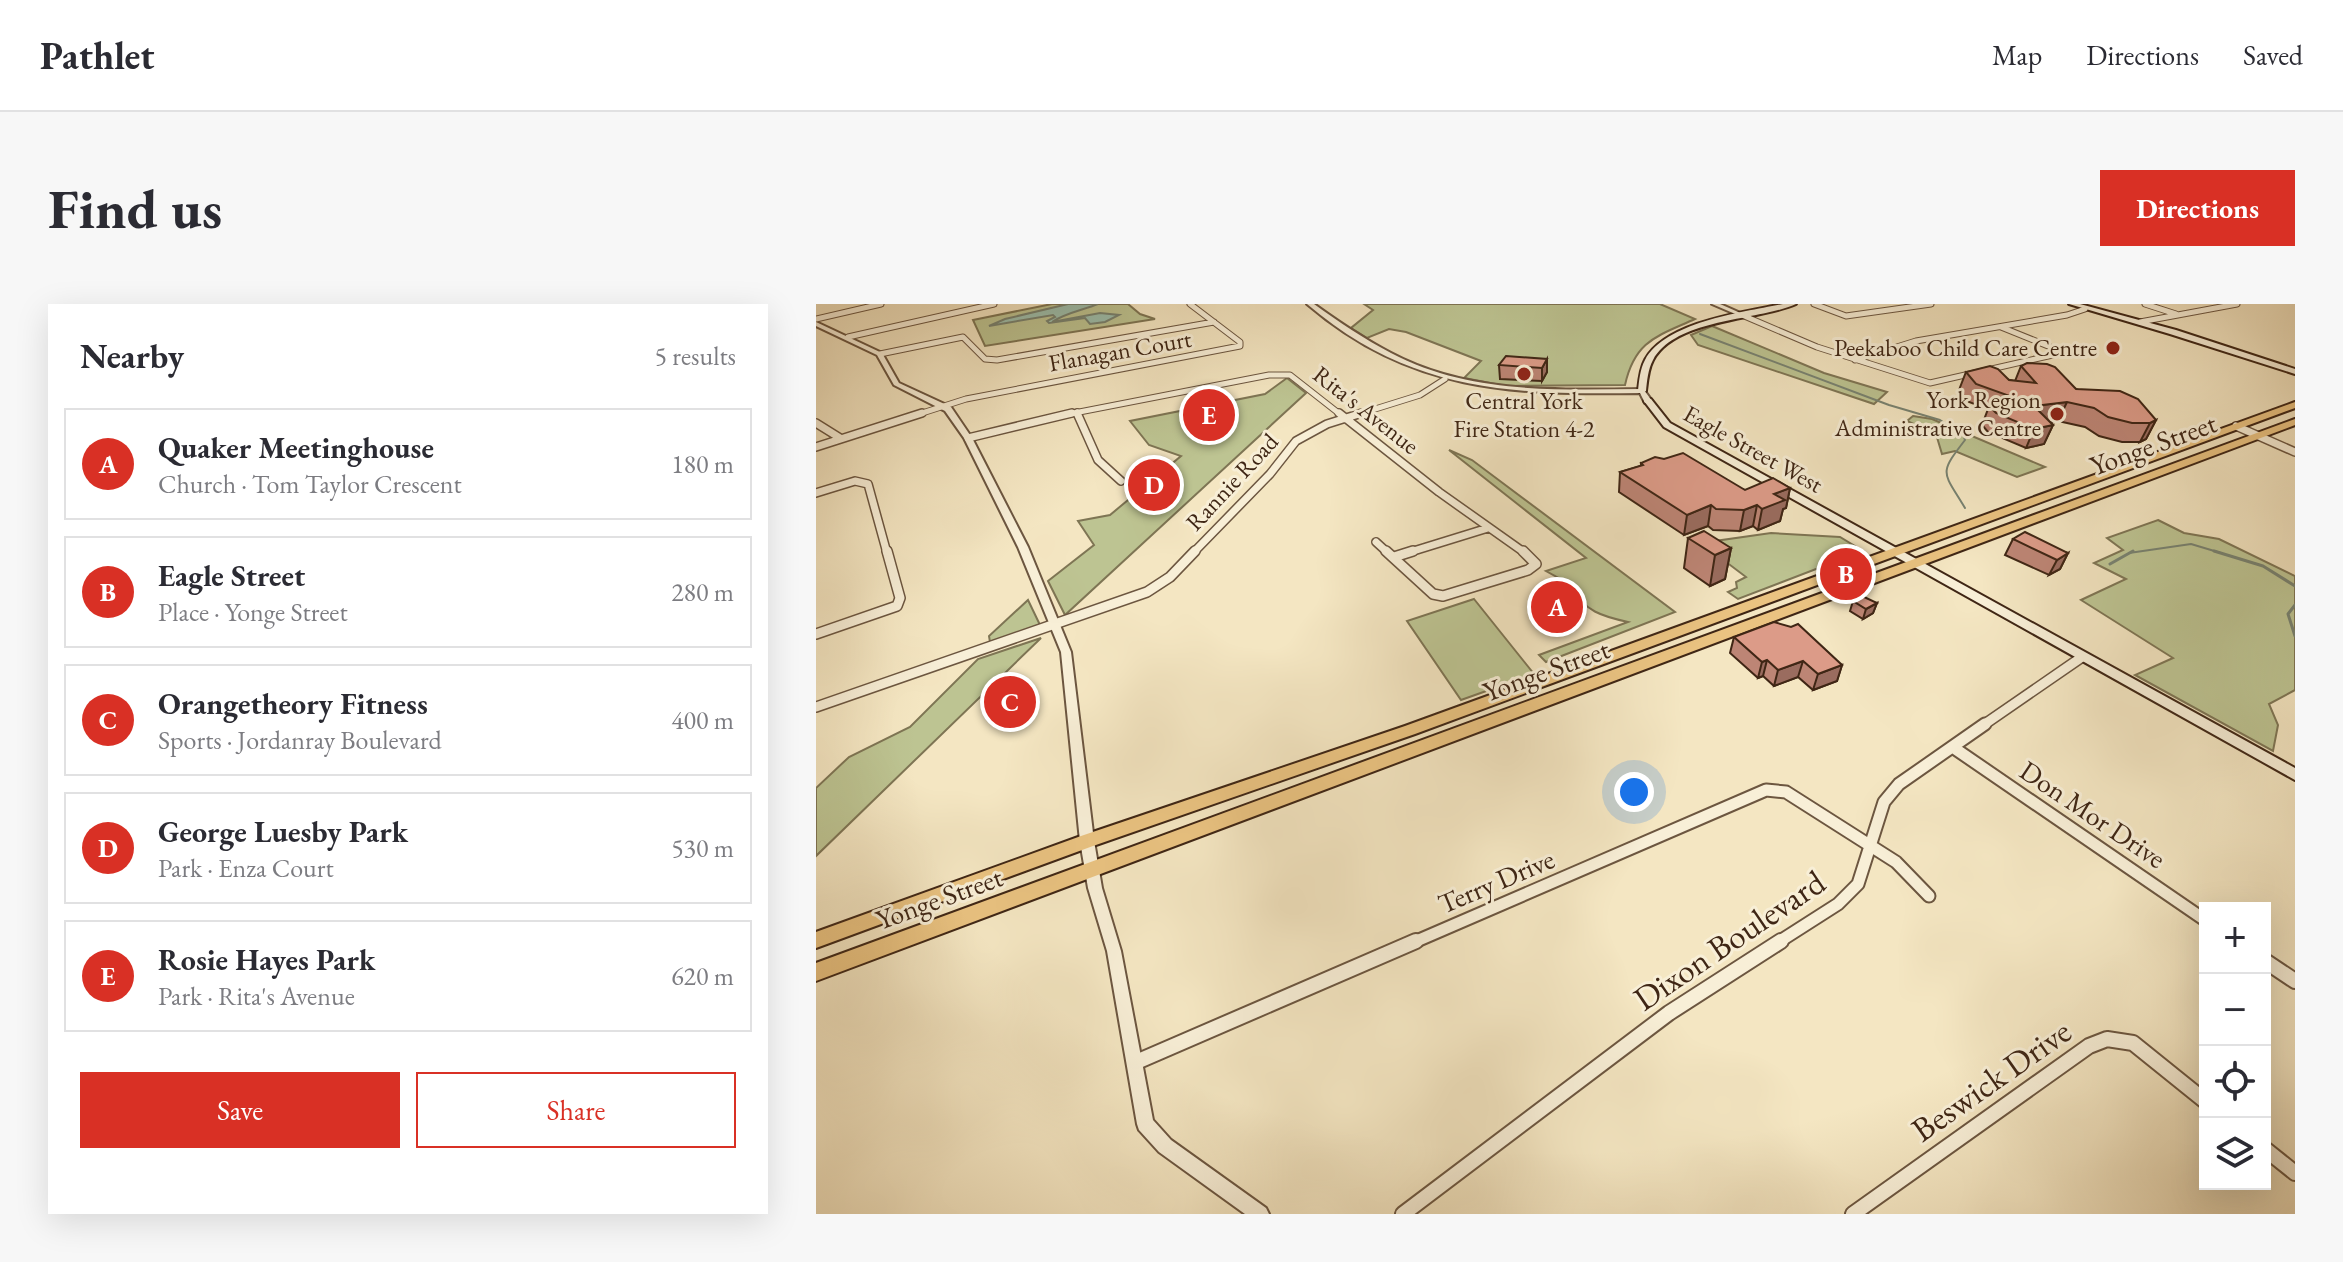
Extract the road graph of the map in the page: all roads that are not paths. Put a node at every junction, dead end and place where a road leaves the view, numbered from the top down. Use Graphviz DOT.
graph roads {
  1 [pos="881,304"];
  2 [pos="994,304"];
  3 [pos="1190,304"];
  4 [pos="1310,304"];
  5 [pos="1715,304"];
  6 [pos="1793,304"];
  7 [pos="1814,304"];
  8 [pos="1931,304"];
  9 [pos="2072,304"];
  10 [pos="2145,304"];
  11 [pos="2237,304"];
  12 [pos="2085,309"];
  13 [pos="1742,315"];
  14 [pos="2178,315"];
  15 [pos="816,322"];
  16 [pos="1214,322"];
  17 [pos="2140,322"];
  18 [pos="2001,327"];
  19 [pos="848,337"];
  20 [pos="880,354"];
  21 [pos="1855,360"];
  22 [pos="2295,372"];
  23 [pos="1445,379"];
  24 [pos="1642,391"];
  25 [pos="1648,401"];
  26 [pos="941,405"];
  27 [pos="2295,405"];
  28 [pos="1077,412"];
  29 [pos="1347,417"];
  30 [pos="2295,422"];
  31 [pos="816,423"];
  32 [pos="2236,426"];
  33 [pos="2258,435"];
  34 [pos="840,438"];
  35 [pos="968,438"];
  36 [pos="816,447"];
  37 [pos="2295,452"];
  38 [pos="1121,481"];
  39 [pos="816,493"];
  40 [pos="1488,528"];
  41 [pos="1376,542"];
  42 [pos="1897,551"];
  43 [pos="1394,557"];
  44 [pos="1917,562"];
  45 [pos="1056,625"];
  46 [pos="816,634"];
  47 [pos="2082,657"];
  48 [pos="816,707"];
  49 [pos="1954,748"];
  50 [pos="2295,775"];
  51 [pos="1087,841"];
  52 [pos="1870,845"];
  53 [pos="1092,872"];
  54 [pos="1929,896"];
  55 [pos="2199,916"];
  56 [pos="816,940"];
  57 [pos="2271,965"];
  58 [pos="816,972"];
  59 [pos="2295,981"];
  60 [pos="1134,1063"];
  61 [pos="2199,1096"];
  62 [pos="2271,1154"];
  63 [pos="2295,1173"];
  64 [pos="1260,1214"];
  65 [pos="1403,1214"];
  66 [pos="1853,1214"];
  1 -- 15 [label="street"];
  2 -- 19 [label="street"];
  3 -- 16 [label="street, Flanagan Court"];
  4 -- 23 [label="street"];
  5 -- 13 [label="street"];
  6 -- 13 [label="main road"];
  7 -- 8 [label="street"];
  9 -- 12 [label="main road"];
  10 -- 14 [label="street"];
  11 -- 14 [label="street"];
  12 -- 17 [label="main road"];
  12 -- 18 [label="street"];
  13 -- 21 [label="street"];
  13 -- 24 [label="main road"];
  14 -- 17 [label="street"];
  15 -- 19 [label="street"];
  16 -- 20 [label="street"];
  16 -- 26 [label="street, Flanagan Court"];
  17 -- 22 [label="main road"];
  18 -- 21 [label="street"];
  18 -- 21 [label="street"];
  19 -- 20 [label="street"];
  20 -- 26 [label="street"];
  23 -- 24 [label="street"];
  23 -- 29 [label="street, Rannie Road"];
  24 -- 25 [label="street, Eagle Street West"];
  25 -- 42 [label="main road, Eagle Street West"];
  26 -- 34 [label="street"];
  26 -- 35 [label="street"];
  27 -- 32 [label="main road, Yonge Street"];
  28 -- 29 [label="street, Rita's Avenue"];
  28 -- 35 [label="street, Rita's Avenue"];
  28 -- 38 [label="street"];
  29 -- 40 [label="street, Rita's Avenue"];
  29 -- 45 [label="street, Rannie Road"];
  30 -- 33 [label="main road, Yonge Street"];
  31 -- 34 [label="street"];
  32 -- 33 [label="street"];
  32 -- 42 [label="main road, Yonge Street"];
  33 -- 37 [label="street"];
  33 -- 44 [label="main road, Yonge Street"];
  34 -- 36 [label="street"];
  35 -- 45 [label="street"];
  39 -- 46 [label="street"];
  40 -- 43 [label="street"];
  40 -- 43 [label="street, Rita's Avenue"];
  41 -- 43 [label="street"];
  42 -- 44 [label="main road, Eagle Street West"];
  42 -- 51 [label="main road, Yonge Street"];
  44 -- 47 [label="main road, Eagle Street West"];
  44 -- 53 [label="main road, Yonge Street"];
  45 -- 48 [label="street, Rannie Road"];
  45 -- 51 [label="street"];
  47 -- 49 [label="street, Dixon Boulevard"];
  47 -- 50 [label="main road, Eagle Street West"];
  49 -- 52 [label="street, Dixon Boulevard"];
  49 -- 55 [label="street, Don Mor Drive"];
  51 -- 53 [label="street"];
  51 -- 56 [label="main road, Yonge Street"];
  52 -- 54 [label="street, Terry Drive"];
  52 -- 60 [label="street, Terry Drive"];
  52 -- 65 [label="street, Dixon Boulevard"];
  53 -- 58 [label="main road, Yonge Street"];
  53 -- 60 [label="street"];
  57 -- 59 [label="street"];
  60 -- 64 [label="street"];
  61 -- 66 [label="street, Beswick Drive"];
  62 -- 63 [label="street"];
}
